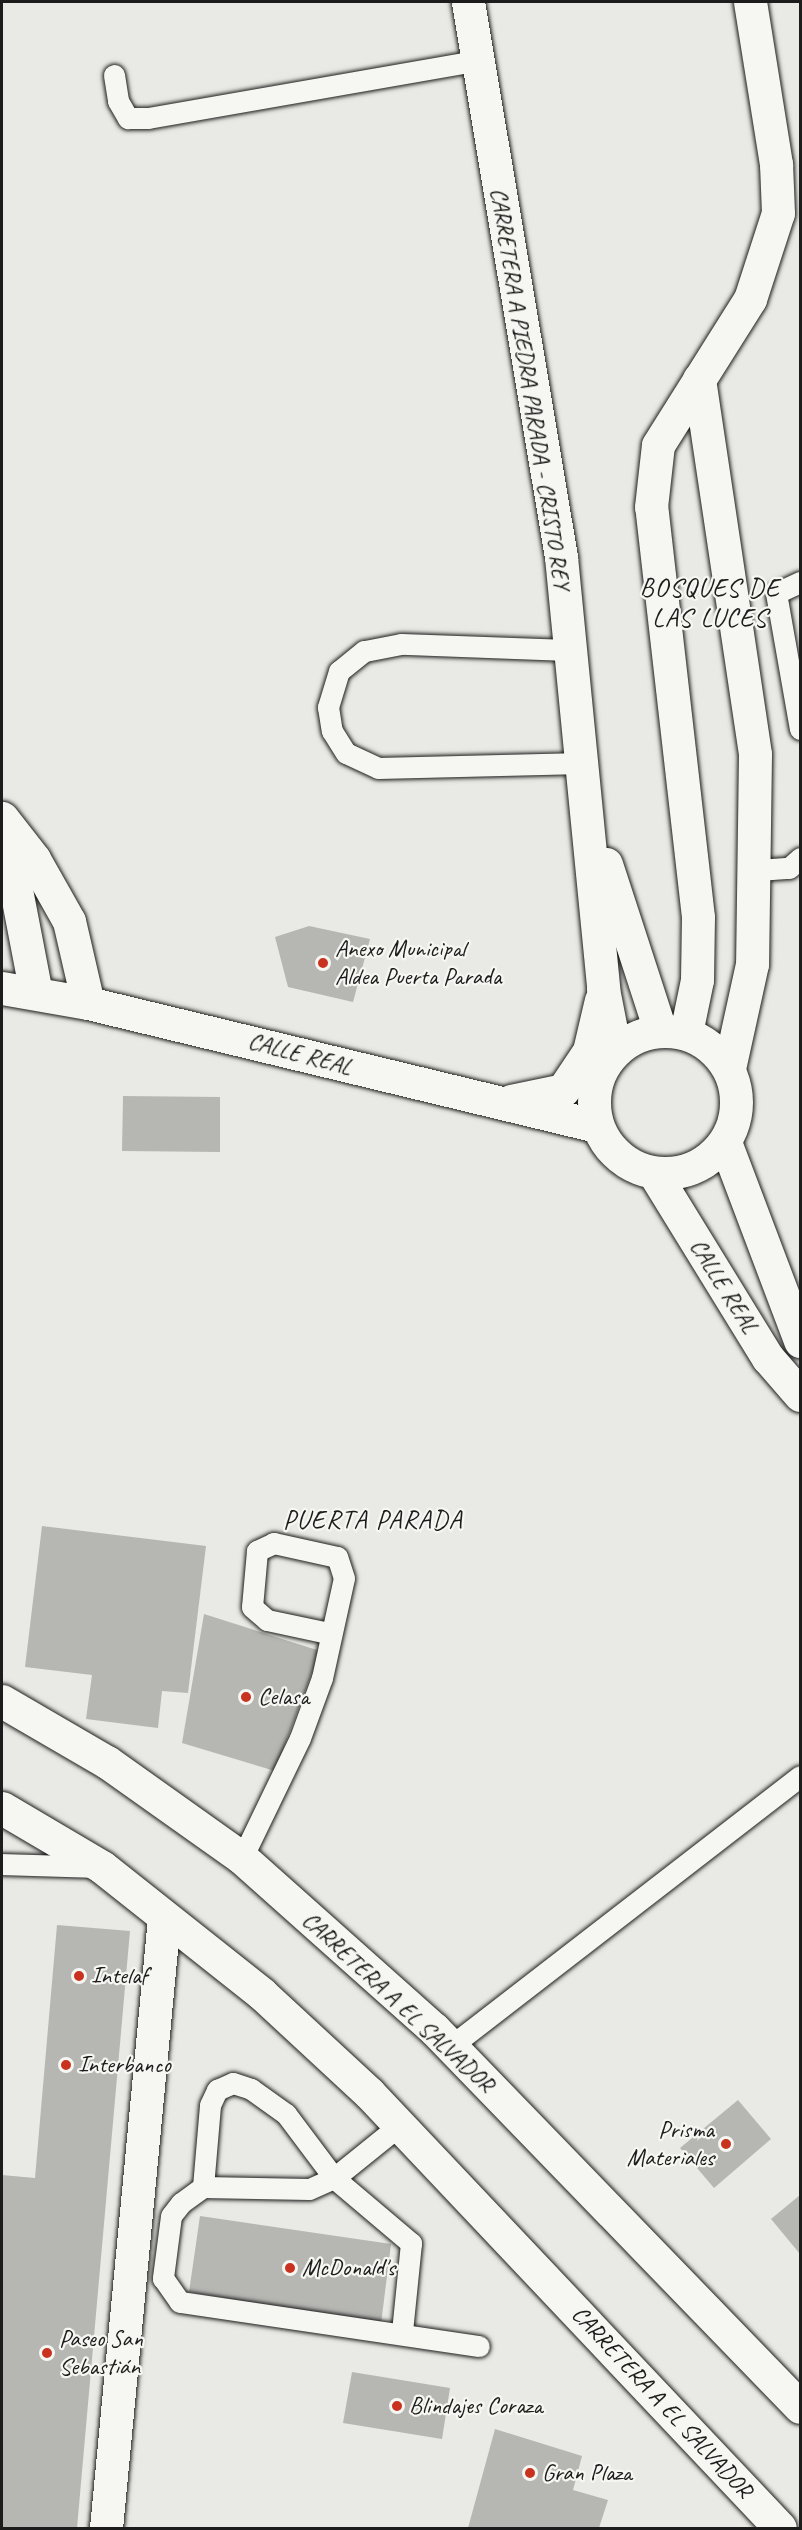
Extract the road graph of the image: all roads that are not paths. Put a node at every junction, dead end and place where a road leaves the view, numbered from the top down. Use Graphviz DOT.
graph roads {
  1 [pos="468,2"];
  2 [pos="750,2"];
  3 [pos="476,61"];
  4 [pos="114,75"];
  5 [pos="788,162"];
  6 [pos="699,379"];
  7 [pos="801,582"];
  8 [pos="568,650"];
  9 [pos="801,729"];
  10 [pos="583,763"];
  11 [pos="590,814"];
  12 [pos="2,819"];
  13 [pos="801,858"];
  14 [pos="758,870"];
  15 [pos="2,988"];
  16 [pos="603,989"];
  17 [pos="36,993"];
  18 [pos="88,1003"];
  19 [pos="673,1032"];
  20 [pos="615,1050"];
  21 [pos="729,1069"];
  22 [pos="499,1103"];
  23 [pos="597,1126"];
  24 [pos="725,1142"];
  25 [pos="654,1173"];
  26 [pos="801,1341"];
  27 [pos="801,1395"];
  28 [pos="328,1633"];
  29 [pos="2,1701"];
  30 [pos="801,1776"];
  31 [pos="2,1808"];
  32 [pos="242,1858"];
  33 [pos="2,1864"];
  34 [pos="102,1867"];
  35 [pos="164,1918"];
  36 [pos="452,2046"];
  37 [pos="401,2124"];
  38 [pos="334,2178"];
  39 [pos="203,2187"];
  40 [pos="402,2332"];
  41 [pos="479,2346"];
  42 [pos="801,2407"];
  43 [pos="106,2529"];
  44 [pos="780,2529"];
  1 -- 3 [label="main road, CARRETERA A PIEDRA PARADA - CRISTO REY"];
  2 -- 5 [label="main road"];
  3 -- 4 [label="lane"];
  3 -- 8 [label="main road, CARRETERA A PIEDRA PARADA - CRISTO REY"];
  5 -- 6 [label="main road"];
  6 -- 14 [label="main road"];
  6 -- 19 [label="main road"];
  7 -- 9 [label="lane"];
  8 -- 10 [label="main road, CARRETERA A PIEDRA PARADA - CRISTO REY"];
  8 -- 10 [label="lane"];
  10 -- 11 [label="main road, CARRETERA A PIEDRA PARADA - CRISTO REY"];
  11 -- 16 [label="main road, CARRETERA A PIEDRA PARADA - CRISTO REY"];
  11 -- 19 [label="main road, CARRETERA A PIEDRA PARADA - CRISTO REY"];
  12 -- 17 [label="main road"];
  12 -- 18 [label="main road"];
  13 -- 14 [label="lane"];
  14 -- 21 [label="main road"];
  15 -- 17 [label="main road, CALLE REAL"];
  16 -- 20 [label="main road, CARRETERA A PIEDRA PARADA - CRISTO REY"];
  16 -- 22 [label="main road"];
  17 -- 18 [label="main road, CALLE REAL"];
  18 -- 22 [label="main road, CALLE REAL"];
  19 -- 20 [label="main road"];
  19 -- 21 [label="main road"];
  20 -- 23 [label="main road"];
  21 -- 24 [label="main road"];
  22 -- 23 [label="main road, CALLE REAL"];
  23 -- 25 [label="main road"];
  24 -- 25 [label="main road"];
  24 -- 26 [label="main road, CALLE REAL"];
  25 -- 27 [label="main road, CALLE REAL"];
  28 -- 28 [label="lane"];
  28 -- 32 [label="lane"];
  29 -- 32 [label="main road, CARRETERA A EL SALVADOR"];
  30 -- 36 [label="lane"];
  31 -- 34 [label="main road, CARRETERA A EL SALVADOR"];
  32 -- 36 [label="main road, CARRETERA A EL SALVADOR"];
  33 -- 34 [label="lane"];
  34 -- 35 [label="main road, CARRETERA A EL SALVADOR"];
  35 -- 37 [label="main road, CARRETERA A EL SALVADOR"];
  35 -- 43 [label="main road"];
  36 -- 42 [label="main road, CARRETERA A EL SALVADOR"];
  37 -- 38 [label="lane"];
  37 -- 44 [label="main road, CARRETERA A EL SALVADOR"];
  38 -- 39 [label="lane"];
  38 -- 39 [label="lane"];
  38 -- 40 [label="lane"];
  39 -- 40 [label="lane"];
  40 -- 41 [label="lane"];
}
